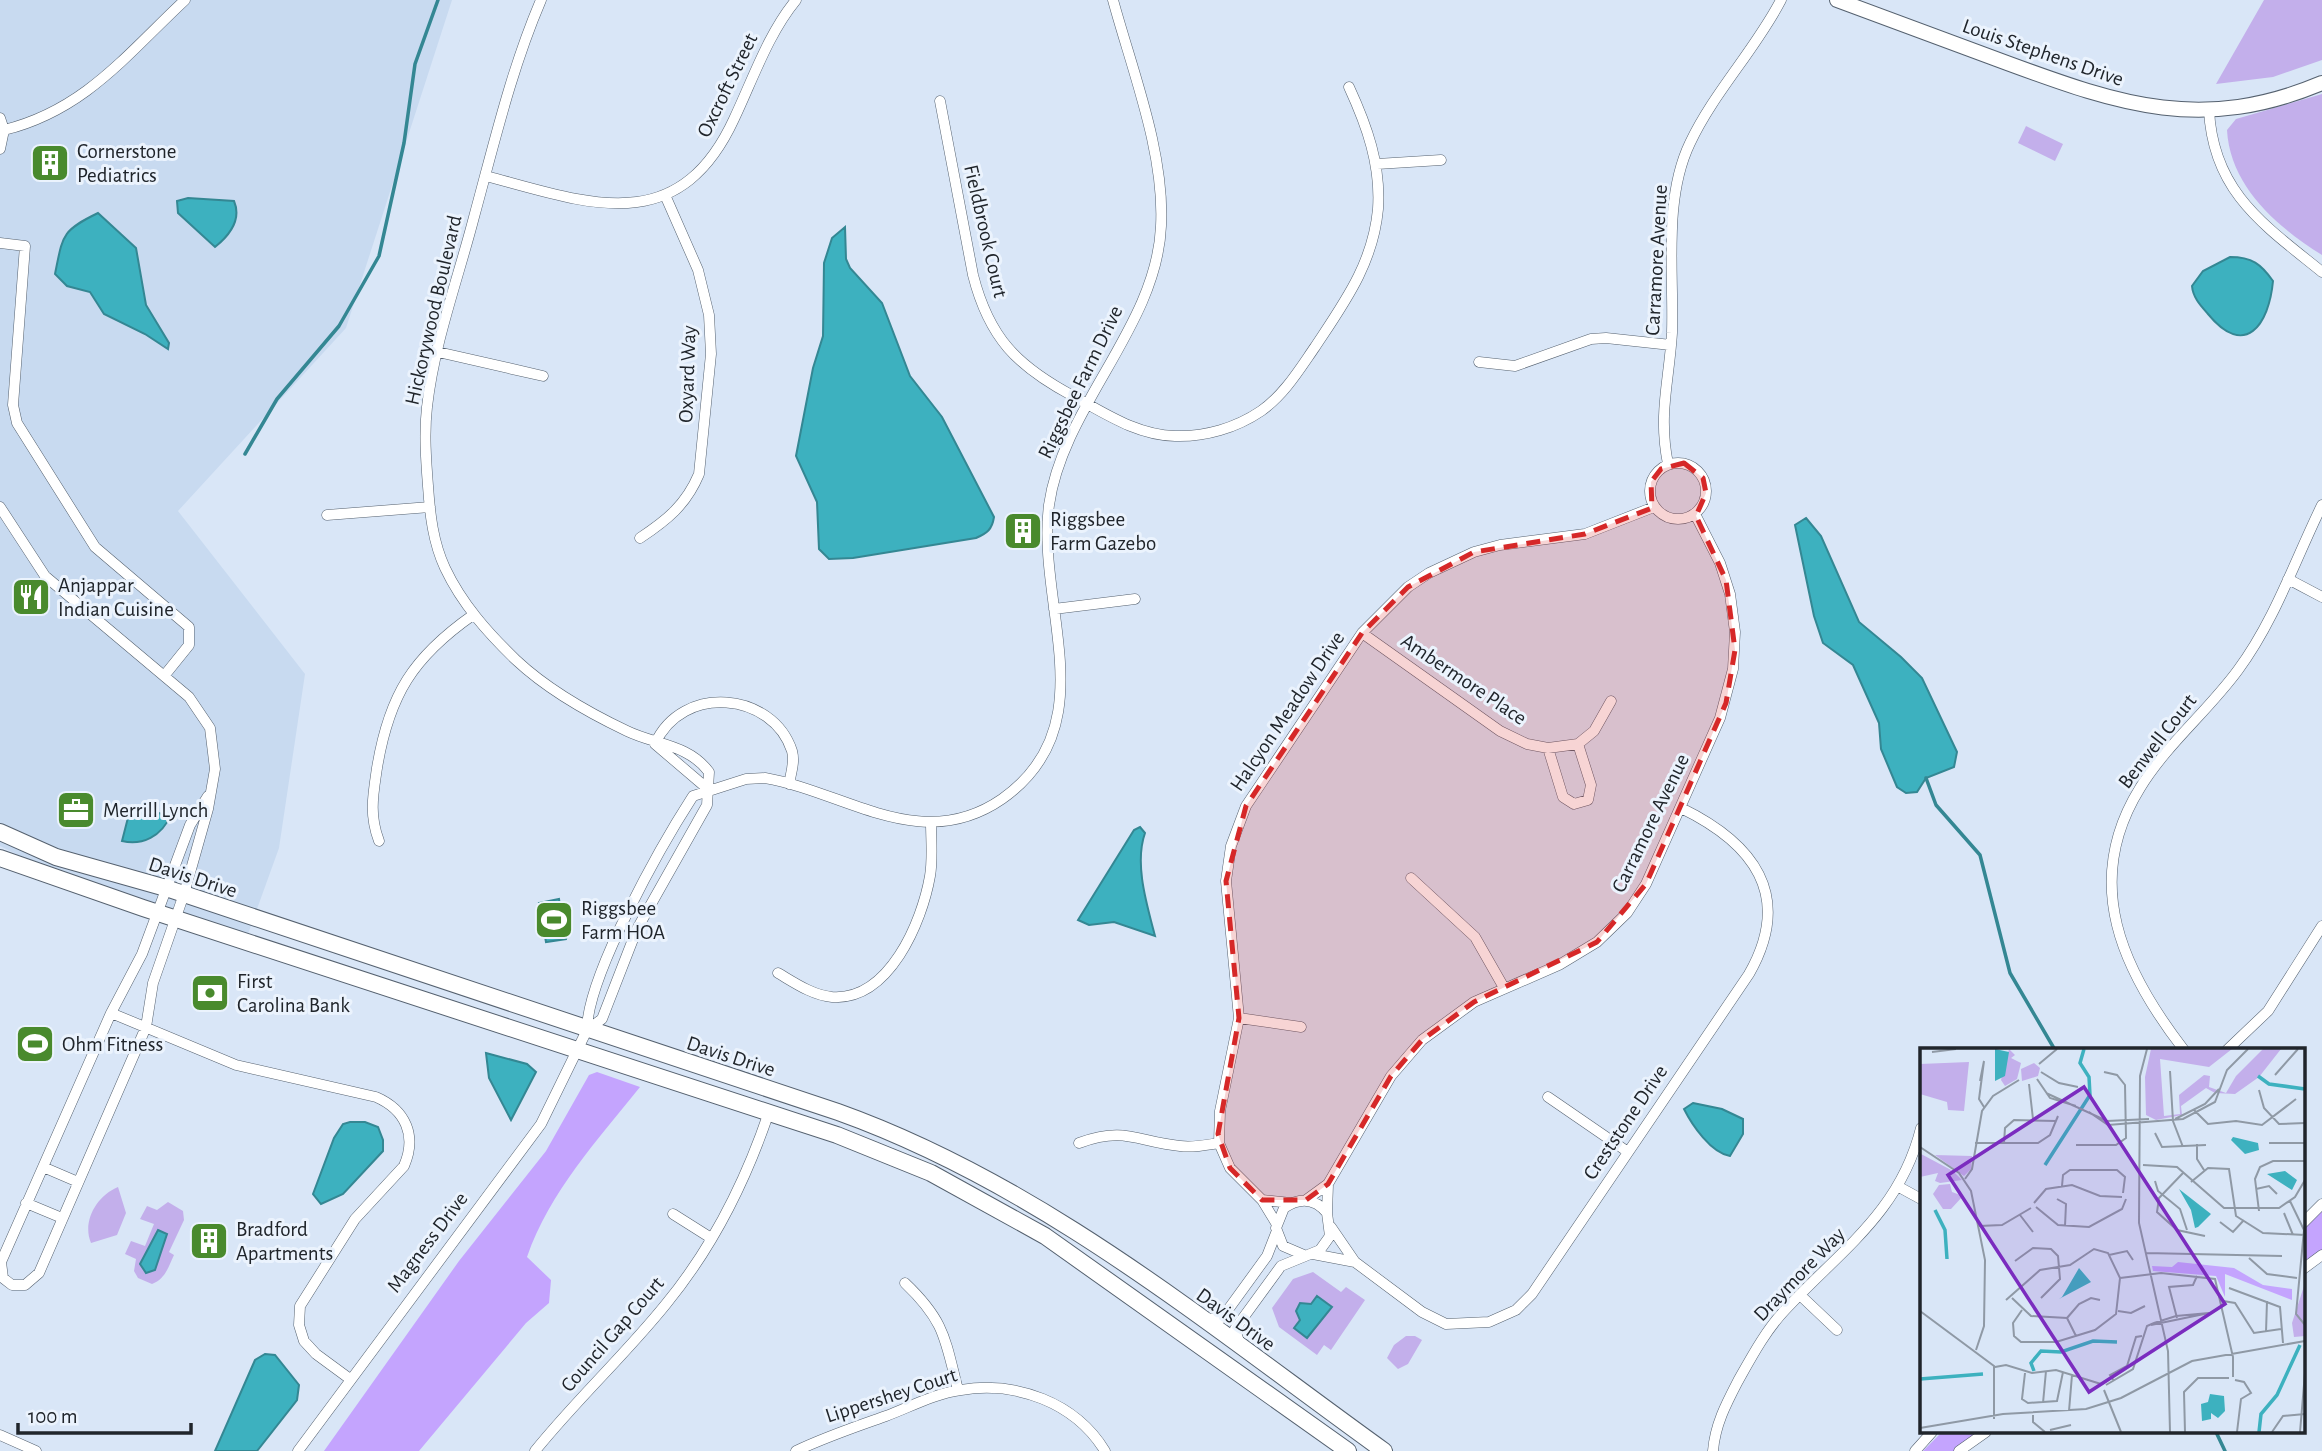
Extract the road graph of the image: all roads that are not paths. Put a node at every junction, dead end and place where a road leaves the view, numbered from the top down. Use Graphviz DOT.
graph roads {
  1 [pos="185,0"];
  2 [pos="541,0"];
  3 [pos="796,0"];
  4 [pos="1113,0"];
  5 [pos="1781,0"];
  6 [pos="1837,0"];
  7 [pos="2322,83"];
  8 [pos="1349,87"];
  9 [pos="940,101"];
  10 [pos="2209,110"];
  11 [pos="0,118"];
  12 [pos="5,130"];
  13 [pos="0,149"];
  14 [pos="1441,160"];
  15 [pos="1377,164"];
  16 [pos="485,176"];
  17 [pos="665,195"];
  18 [pos="0,243"];
  19 [pos="2322,272"];
  20 [pos="1671,345"];
  21 [pos="438,352"];
  22 [pos="1479,362"];
  23 [pos="543,376"];
  24 [pos="1088,404"];
  25 [pos="1668,464"];
  26 [pos="2322,505"];
  27 [pos="0,507"];
  28 [pos="430,507"];
  29 [pos="1654,507"];
  30 [pos="1695,514"];
  31 [pos="327,515"];
  32 [pos="640,538"];
  33 [pos="2288,579"];
  34 [pos="2322,597"];
  35 [pos="1135,599"];
  36 [pos="1054,609"];
  37 [pos="473,615"];
  38 [pos="1362,633"];
  39 [pos="164,676"];
  40 [pos="1611,701"];
  41 [pos="655,744"];
  42 [pos="1578,744"];
  43 [pos="1548,748"];
  44 [pos="789,783"];
  45 [pos="709,790"];
  46 [pos="208,796"];
  47 [pos="1681,808"];
  48 [pos="931,822"];
  49 [pos="0,832"];
  50 [pos="379,841"];
  51 [pos="0,858"];
  52 [pos="1411,878"];
  53 [pos="166,888"];
  54 [pos="184,894"];
  55 [pos="157,913"];
  56 [pos="175,917"];
  57 [pos="2322,926"];
  58 [pos="778,973"];
  59 [pos="1503,986"];
  60 [pos="111,1013"];
  61 [pos="1239,1018"];
  62 [pos="146,1027"];
  63 [pos="1301,1027"];
  64 [pos="587,1030"];
  65 [pos="2183,1048"];
  66 [pos="2229,1048"];
  67 [pos="578,1050"];
  68 [pos="1548,1097"];
  69 [pos="769,1112"];
  70 [pos="1920,1131"];
  71 [pos="1079,1143"];
  72 [pos="1219,1143"];
  73 [pos="1628,1152"];
  74 [pos="43,1167"];
  75 [pos="78,1182"];
  76 [pos="1328,1184"];
  77 [pos="1899,1187"];
  78 [pos="1920,1198"];
  79 [pos="1262,1200"];
  80 [pos="1306,1200"];
  81 [pos="26,1203"];
  82 [pos="1291,1203"];
  83 [pos="2322,1204"];
  84 [pos="1327,1213"];
  85 [pos="673,1214"];
  86 [pos="62,1218"];
  87 [pos="2304,1222"];
  88 [pos="1331,1227"];
  89 [pos="1276,1228"];
  90 [pos="711,1238"];
  91 [pos="1308,1254"];
  92 [pos="2322,1255"];
  93 [pos="1355,1262"];
  94 [pos="2304,1268"];
  95 [pos="905,1283"];
  96 [pos="1800,1295"];
  97 [pos="1201,1320"];
  98 [pos="1838,1330"];
  99 [pos="1240,1348"];
  100 [pos="350,1380"];
  101 [pos="958,1390"];
  102 [pos="1930,1434"];
  103 [pos="1983,1434"];
  104 [pos="0,1435"];
  105 [pos="34,1450"];
  106 [pos="298,1451"];
  107 [pos="535,1451"];
  108 [pos="796,1451"];
  109 [pos="1105,1451"];
  110 [pos="1348,1451"];
  111 [pos="1384,1451"];
  112 [pos="1713,1451"];
  113 [pos="1915,1451"];
  114 [pos="1959,1451"];
  1 -- 12 [label="street"];
  2 -- 16 [label="street, Hickorywood Boulevard"];
  3 -- 17 [label="street, Oxcroft Street"];
  4 -- 24 [label="street, Riggsbee Farm Drive"];
  5 -- 20 [label="street, Carramore Avenue"];
  6 -- 10 [label="street, Louis Stephens Drive"];
  7 -- 10 [label="street, Louis Stephens Drive"];
  8 -- 15 [label="street"];
  9 -- 24 [label="street, Fieldbrook Court"];
  10 -- 19 [label="street"];
  11 -- 12 [label="street"];
  12 -- 13 [label="street"];
  14 -- 15 [label="street"];
  15 -- 24 [label="street, Fieldbrook Court"];
  16 -- 17 [label="street, Oxcroft Street"];
  16 -- 21 [label="street, Hickorywood Boulevard"];
  17 -- 32 [label="street, Oxyard Way"];
  18 -- 39 [label="street"];
  20 -- 22 [label="street"];
  20 -- 25 [label="street, Carramore Avenue"];
  21 -- 23 [label="street"];
  21 -- 28 [label="street, Hickorywood Boulevard"];
  24 -- 36 [label="street, Riggsbee Farm Drive"];
  25 -- 29 [label="street"];
  25 -- 30 [label="street"];
  26 -- 33 [label="street, Benwell Court"];
  27 -- 39 [label="street"];
  28 -- 31 [label="street"];
  28 -- 37 [label="street, Hickorywood Boulevard"];
  29 -- 30 [label="street"];
  29 -- 38 [label="street, Halcyon Meadow Drive"];
  30 -- 47 [label="street, Carramore Avenue"];
  33 -- 34 [label="street"];
  33 -- 65 [label="street, Benwell Court"];
  35 -- 36 [label="street"];
  36 -- 48 [label="street, Riggsbee Farm Drive"];
  37 -- 41 [label="street, Hickorywood Boulevard"];
  37 -- 50 [label="street"];
  38 -- 43 [label="street, Ambermore Place"];
  38 -- 61 [label="street, Halcyon Meadow Drive"];
  39 -- 46 [label="street"];
  40 -- 42 [label="street"];
  41 -- 44 [label="street"];
  41 -- 45 [label="street"];
  41 -- 45 [label="street, Hickorywood Boulevard"];
  42 -- 43 [label="street, Ambermore Place"];
  42 -- 43 [label="street"];
  44 -- 45 [label="street, Riggsbee Farm Drive"];
  44 -- 48 [label="street, Riggsbee Farm Drive"];
  45 -- 64 [label="street, Riggsbee Farm Drive"];
  45 -- 64 [label="street, Riggsbee Farm Drive"];
  46 -- 53 [label="street"];
  46 -- 54 [label="street"];
  47 -- 59 [label="street, Carramore Avenue"];
  47 -- 73 [label="street, Creststone Drive"];
  48 -- 58 [label="street"];
  49 -- 53 [label="main road, Davis Drive"];
  51 -- 55 [label="main road, Davis Drive"];
  52 -- 59 [label="street"];
  53 -- 54 [label="main road, Davis Drive"];
  53 -- 55 [label="street"];
  54 -- 56 [label="street"];
  54 -- 64 [label="main road, Davis Drive"];
  55 -- 56 [label="main road, Davis Drive"];
  55 -- 60 [label="street"];
  56 -- 62 [label="street"];
  56 -- 67 [label="main road, Davis Drive"];
  57 -- 66 [label="street"];
  59 -- 76 [label="street, Carramore Avenue"];
  60 -- 62 [label="street"];
  60 -- 74 [label="street"];
  61 -- 63 [label="street"];
  61 -- 72 [label="street, Halcyon Meadow Drive"];
  62 -- 75 [label="street"];
  62 -- 100 [label="street"];
  64 -- 67 [label="street, Riggsbee Farm Drive"];
  64 -- 97 [label="main road, Davis Drive"];
  67 -- 69 [label="main road, Davis Drive"];
  67 -- 100 [label="street, Magness Drive"];
  68 -- 73 [label="street"];
  69 -- 90 [label="street, Council Gap Court"];
  69 -- 110 [label="main road, Davis Drive"];
  70 -- 77 [label="street, Draymore Way"];
  71 -- 72 [label="street"];
  72 -- 79 [label="street"];
  73 -- 93 [label="street, Creststone Drive"];
  74 -- 75 [label="street"];
  74 -- 81 [label="street"];
  75 -- 86 [label="street"];
  76 -- 80 [label="street, Carramore Avenue"];
  76 -- 84 [label="street, Carramore Avenue"];
  77 -- 78 [label="street"];
  77 -- 96 [label="street, Draymore Way"];
  79 -- 82 [label="street"];
  79 -- 89 [label="street"];
  80 -- 82 [label="street, Carramore Avenue"];
  80 -- 84 [label="street"];
  81 -- 86 [label="street"];
  81 -- 86 [label="street"];
  82 -- 89 [label="street"];
  83 -- 87 [label="street"];
  84 -- 88 [label="street, Carramore Avenue"];
  85 -- 90 [label="street"];
  88 -- 91 [label="street"];
  88 -- 93 [label="street, Creststone Drive"];
  89 -- 91 [label="street"];
  89 -- 97 [label="street"];
  90 -- 107 [label="street, Council Gap Court"];
  91 -- 93 [label="street, Creststone Drive"];
  91 -- 99 [label="street"];
  92 -- 94 [label="street"];
  95 -- 101 [label="street"];
  96 -- 98 [label="street"];
  96 -- 112 [label="street, Draymore Way"];
  97 -- 99 [label="main road, Davis Drive"];
  99 -- 111 [label="main road, Davis Drive"];
  100 -- 106 [label="street, Magness Drive"];
  101 -- 108 [label="street, Lippershey Court"];
  101 -- 109 [label="street, Lippershey Court"];
  102 -- 113 [label="street"];
  103 -- 114 [label="street"];
  104 -- 105 [label="street"];
}
